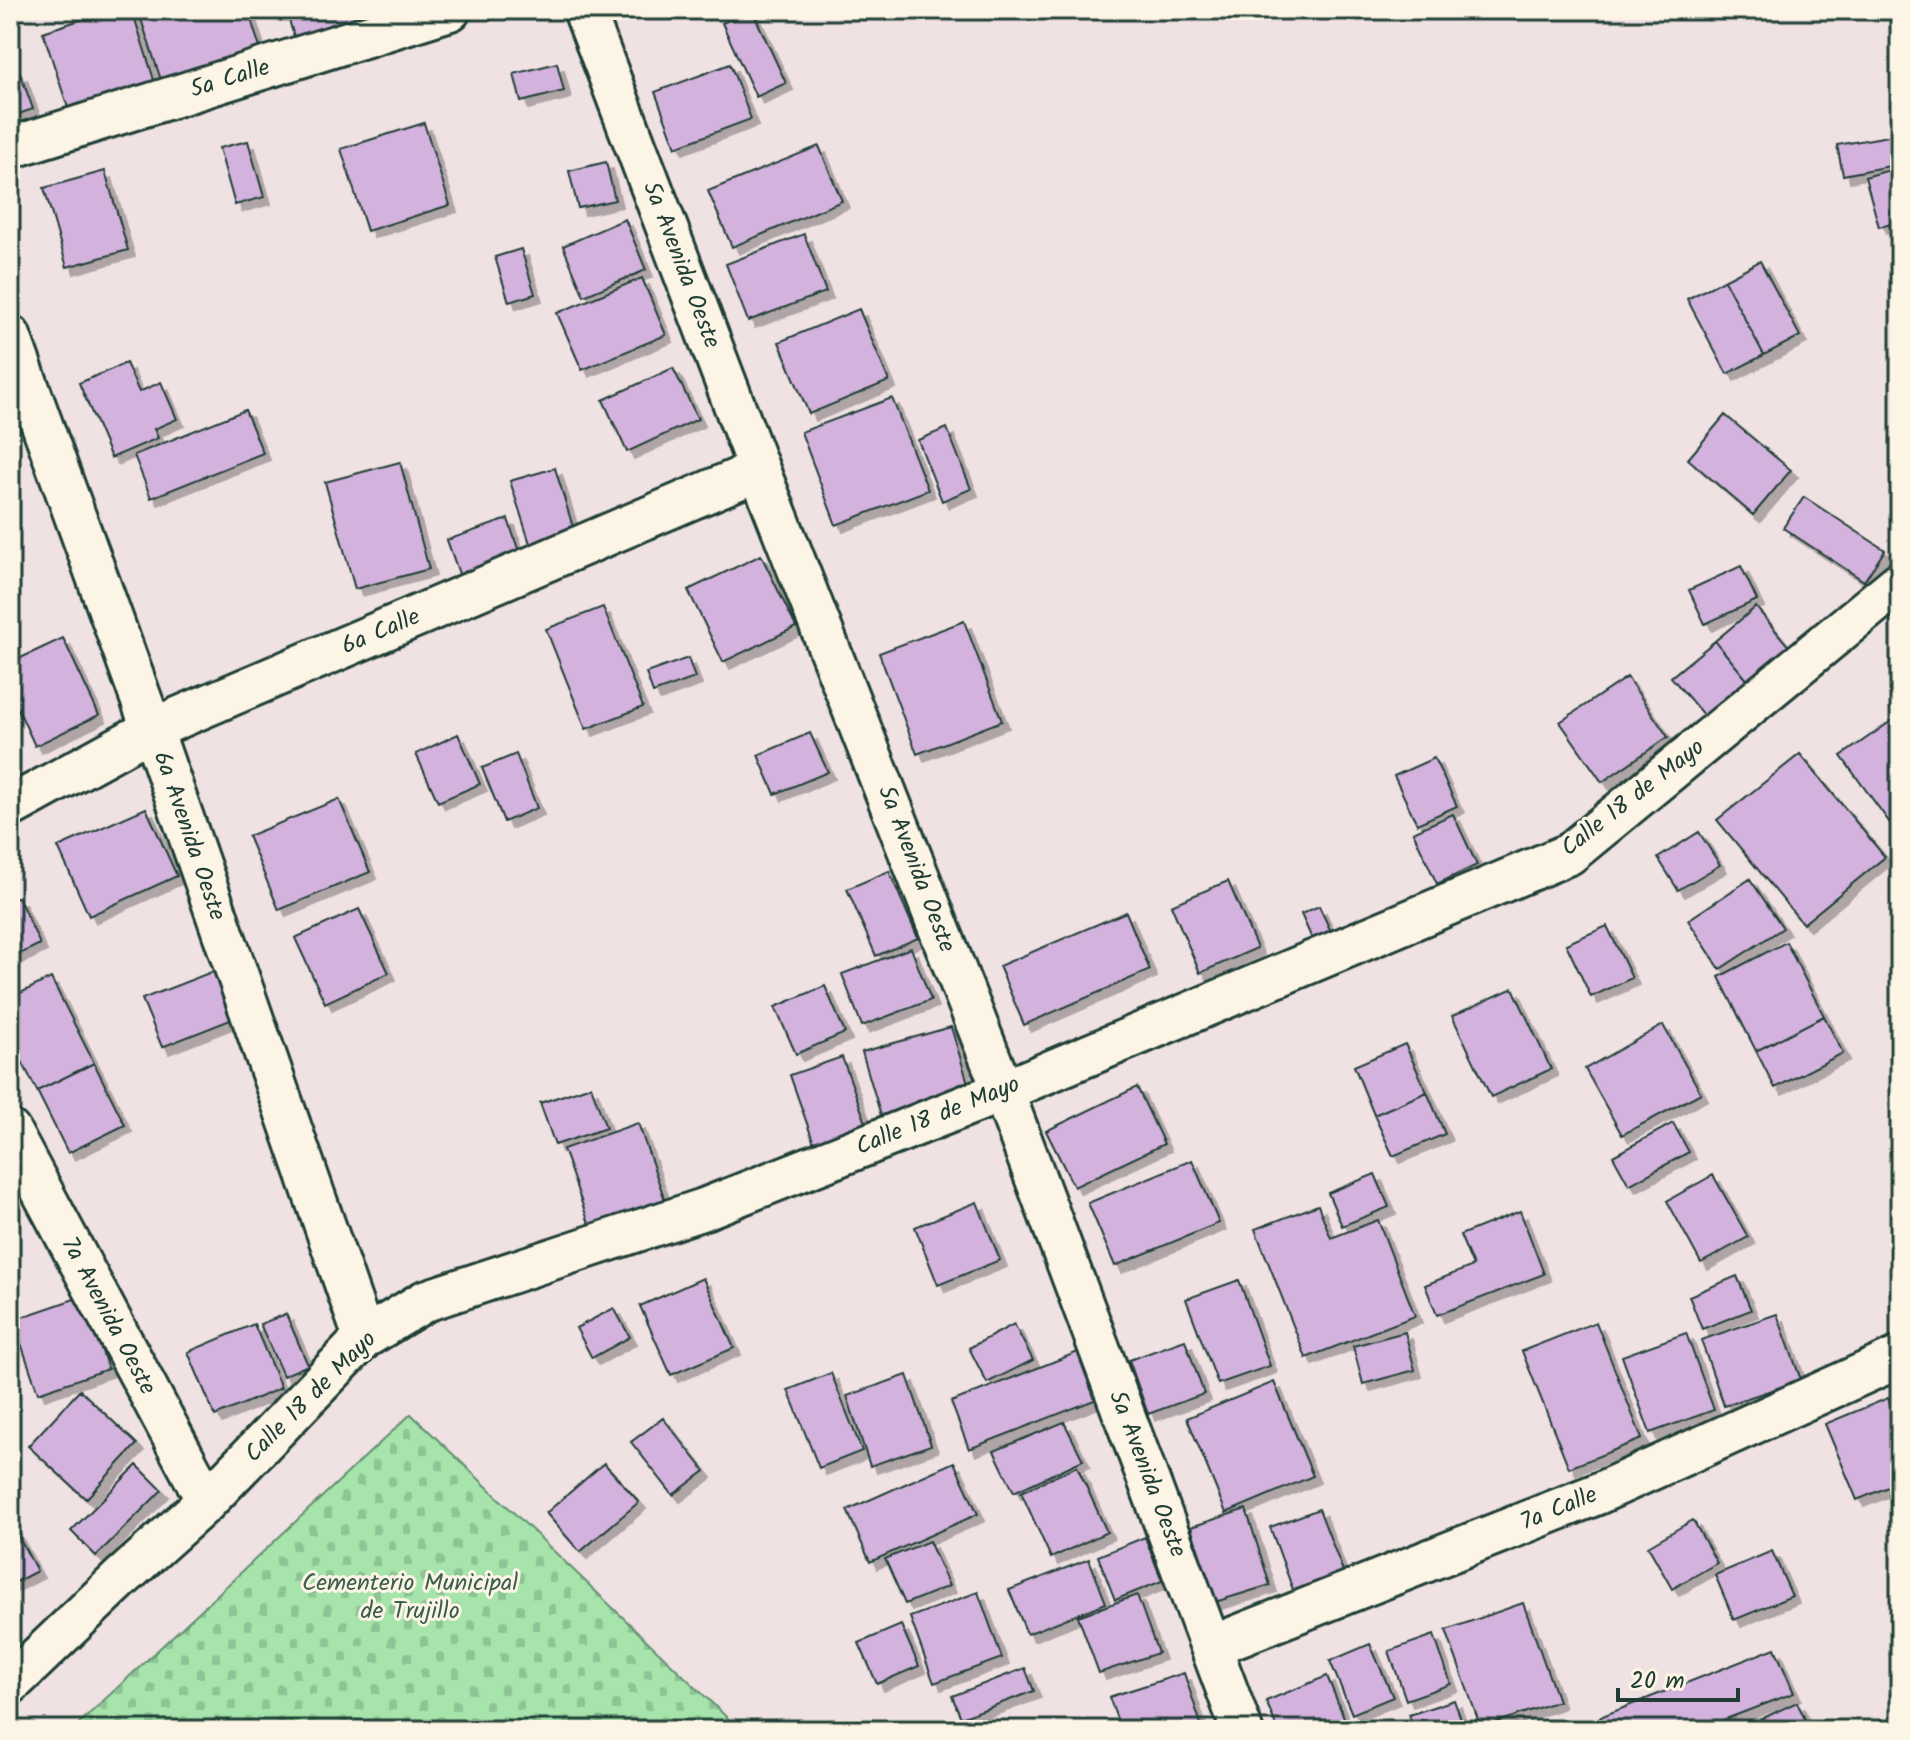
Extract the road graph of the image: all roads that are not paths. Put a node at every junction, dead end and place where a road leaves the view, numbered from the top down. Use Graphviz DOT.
graph roads {
  1 [pos="450,10"];
  2 [pos="584,10"];
  3 [pos="10,148"];
  4 [pos="10,336"];
  5 [pos="759,470"];
  6 [pos="1900,582"];
  7 [pos="152,729"];
  8 [pos="10,807"];
  9 [pos="1003,1091"];
  10 [pos="10,1131"];
  11 [pos="364,1338"];
  12 [pos="1900,1357"];
  13 [pos="207,1501"];
  14 [pos="1212,1646"];
  15 [pos="10,1684"];
  16 [pos="1242,1730"];
  1 -- 3 [label="street, 5a Calle"];
  2 -- 5 [label="street, 5a Avenida Oeste"];
  4 -- 7 [label="street, 6a Avenida Oeste"];
  5 -- 7 [label="street, 6a Calle"];
  5 -- 9 [label="street, 5a Avenida Oeste"];
  6 -- 9 [label="street, Calle 18 de Mayo"];
  7 -- 8 [label="street, 6a Calle"];
  7 -- 11 [label="street, 6a Avenida Oeste"];
  9 -- 11 [label="street, Calle 18 de Mayo"];
  9 -- 14 [label="street, 5a Avenida Oeste"];
  10 -- 13 [label="street, 7a Avenida Oeste"];
  11 -- 13 [label="street, Calle 18 de Mayo"];
  12 -- 14 [label="street, 7a Calle"];
  13 -- 15 [label="street, Calle 18 de Mayo"];
  14 -- 16 [label="street, 5a Avenida Oeste"];
}
